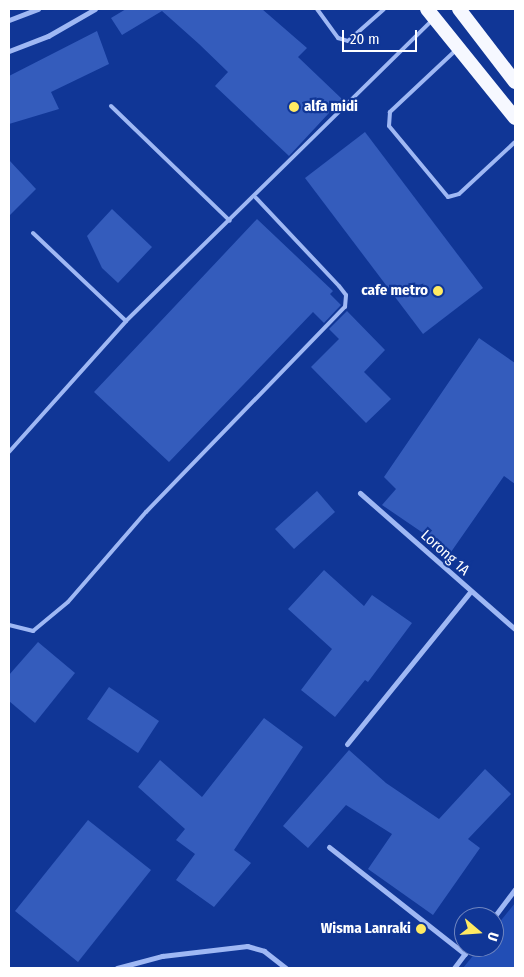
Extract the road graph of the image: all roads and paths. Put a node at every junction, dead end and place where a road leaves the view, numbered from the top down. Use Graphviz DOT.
graph roads {
  1 [pos="38,9"];
  2 [pos="95,9"];
  3 [pos="317,9"];
  4 [pos="384,9"];
  5 [pos="460,9"];
  6 [pos="430,14"];
  7 [pos="9,20"];
  8 [pos="457,49"];
  9 [pos="9,51"];
  10 [pos="515,82"];
  11 [pos="111,106"];
  12 [pos="515,118"];
  13 [pos="515,142"];
  14 [pos="256,198"];
  15 [pos="230,221"];
  16 [pos="33,233"];
  17 [pos="126,321"];
  18 [pos="9,452"];
  19 [pos="360,493"];
  20 [pos="470,592"];
  21 [pos="9,625"];
  22 [pos="515,629"];
  23 [pos="347,744"];
  24 [pos="329,847"];
  25 [pos="515,889"];
  26 [pos="502,907"];
  27 [pos="454,945"];
  28 [pos="463,957"];
  29 [pos="118,968"];
  30 [pos="286,968"];
  31 [pos="454,968"];
  1 -- 7 [label="street"];
  2 -- 9 [label="street"];
  3 -- 4 [label="lane"];
  5 -- 10 [label="highway"];
  6 -- 8 [label="highway"];
  6 -- 14 [label="lane"];
  8 -- 12 [label="highway"];
  8 -- 13 [label="lane"];
  11 -- 15 [label="lane"];
  14 -- 15 [label="lane"];
  14 -- 21 [label="lane"];
  15 -- 17 [label="lane"];
  16 -- 17 [label="lane"];
  17 -- 18 [label="lane"];
  19 -- 20 [label="street, Lorong 1A"];
  20 -- 22 [label="street, Lorong 1A"];
  20 -- 23 [label="street"];
  24 -- 27 [label="street"];
  25 -- 26 [label="street"];
  28 -- 31 [label="street"];
  29 -- 30 [label="street"];
}
